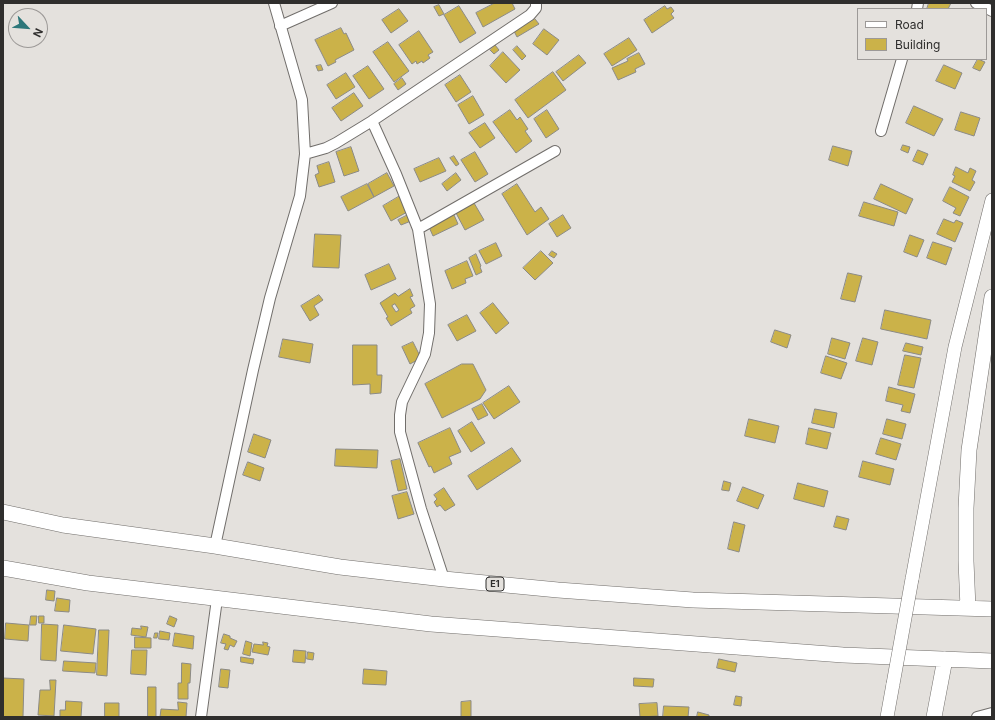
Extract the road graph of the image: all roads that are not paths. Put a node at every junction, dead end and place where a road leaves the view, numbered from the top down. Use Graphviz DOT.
graph roads {
  1 [pos="274,3"];
  2 [pos="332,3"];
  3 [pos="536,3"];
  4 [pos="976,3"];
  5 [pos="986,8"];
  6 [pos="280,26"];
  7 [pos="902,60"];
  8 [pos="372,121"];
  9 [pos="881,132"];
  10 [pos="554,151"];
  11 [pos="305,154"];
  12 [pos="992,200"];
  13 [pos="418,230"];
  14 [pos="992,297"];
  15 [pos="3,512"];
  16 [pos="215,546"];
  17 [pos="3,568"];
  18 [pos="444,579"];
  19 [pos="217,599"];
  20 [pos="968,608"];
  21 [pos="992,609"];
  22 [pos="945,659"];
  23 [pos="992,661"];
  24 [pos="992,713"];
  25 [pos="201,717"];
  26 [pos="887,717"];
  27 [pos="934,717"];
  28 [pos="977,717"];
  1 -- 6 [label="street"];
  2 -- 6 [label="street"];
  3 -- 8 [label="street"];
  4 -- 5 [label="street"];
  6 -- 11 [label="street"];
  7 -- 9 [label="street"];
  8 -- 11 [label="street"];
  8 -- 13 [label="street"];
  10 -- 13 [label="street"];
  11 -- 16 [label="street"];
  12 -- 26 [label="main road, bridge"];
  13 -- 18 [label="street"];
  14 -- 20 [label="highway"];
  15 -- 16 [label="highway, E1"];
  16 -- 18 [label="highway, E1"];
  17 -- 19 [label="highway"];
  18 -- 20 [label="highway, E1"];
  19 -- 22 [label="highway"];
  19 -- 25 [label="street"];
  20 -- 21 [label="highway, E1"];
  22 -- 23 [label="highway"];
  22 -- 27 [label="highway"];
  24 -- 28 [label="street"];
}
